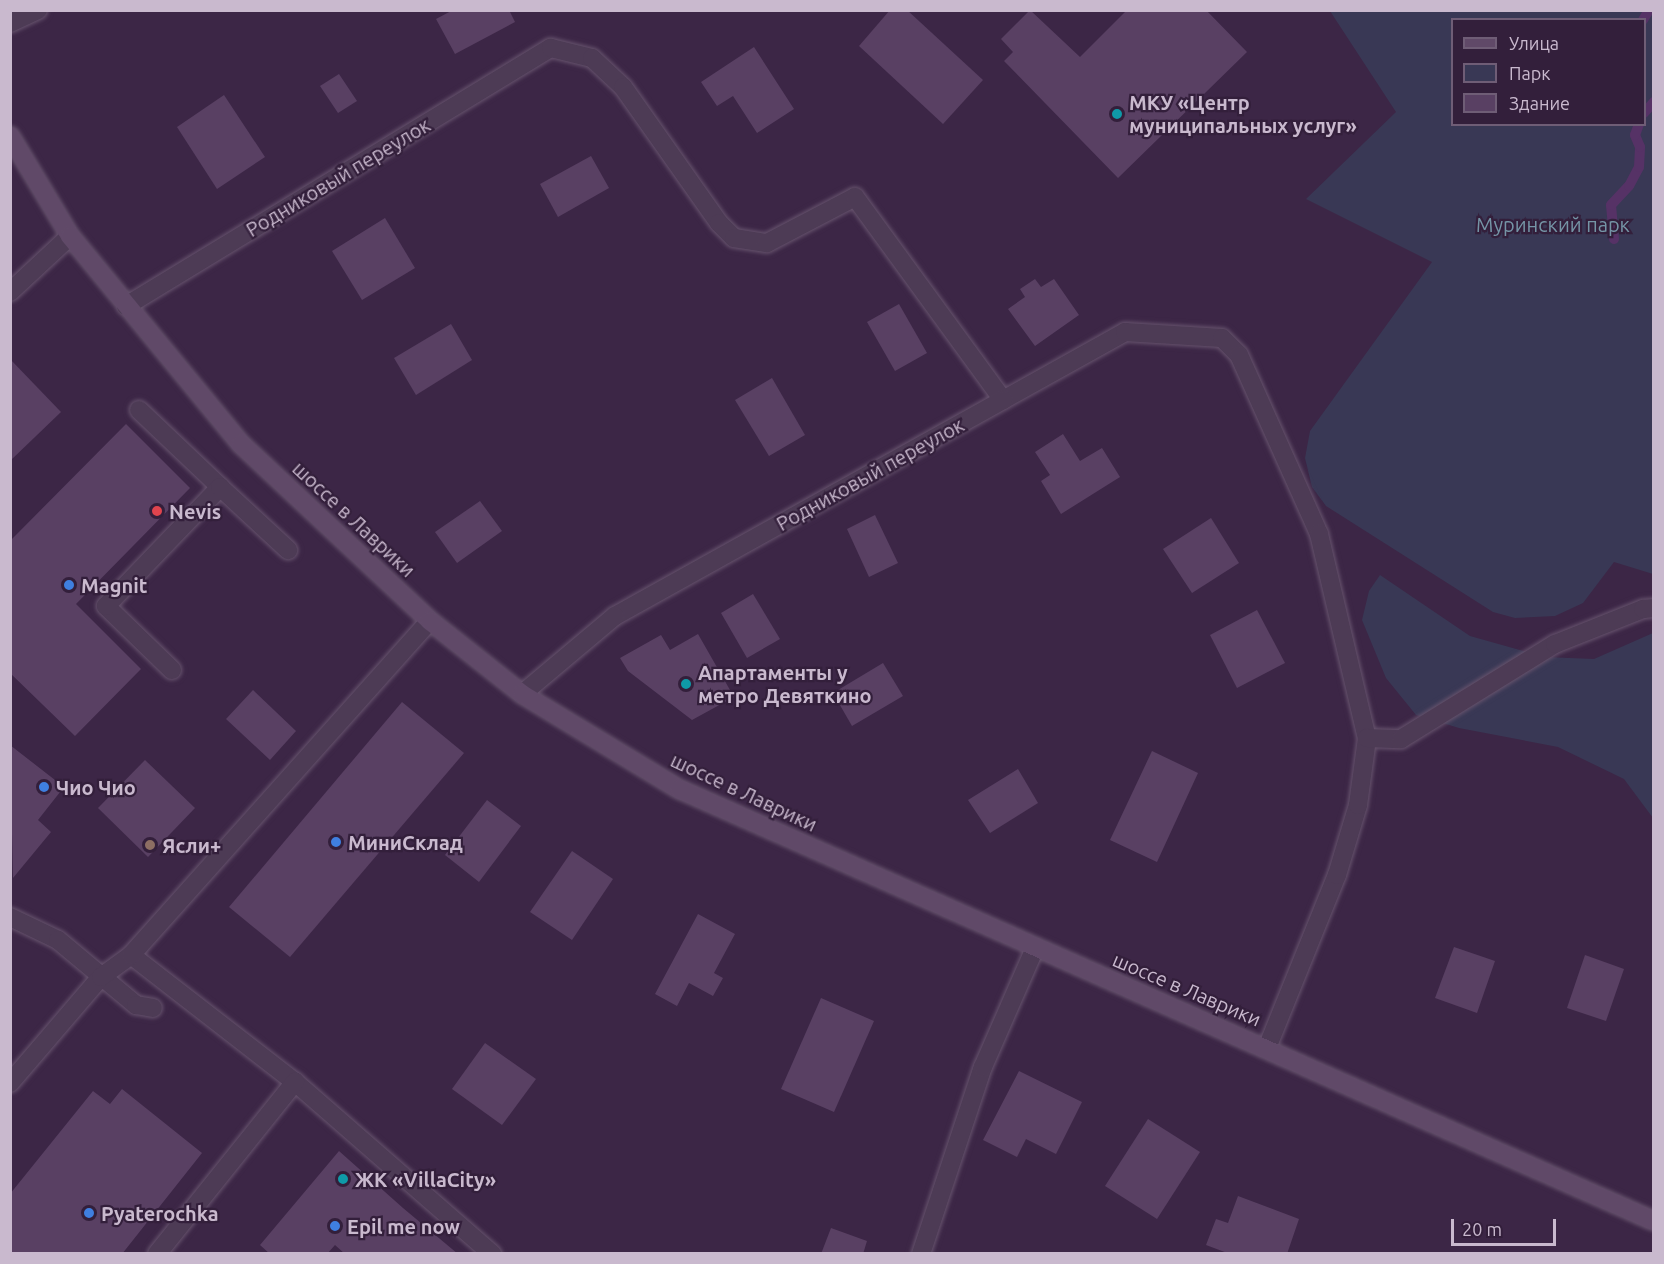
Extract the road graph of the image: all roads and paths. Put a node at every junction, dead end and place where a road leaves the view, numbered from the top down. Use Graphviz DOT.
graph roads {
  1 [pos="38,10"];
  2 [pos="10,23"];
  3 [pos="10,136"];
  4 [pos="70,236"];
  5 [pos="10,292"];
  6 [pos="126,306"];
  7 [pos="1003,400"];
  8 [pos="139,410"];
  9 [pos="220,487"];
  10 [pos="288,550"];
  11 [pos="1653,608"];
  12 [pos="430,621"];
  13 [pos="172,670"];
  14 [pos="522,694"];
  15 [pos="1367,738"];
  16 [pos="10,917"];
  17 [pos="1035,948"];
  18 [pos="131,955"];
  19 [pos="101,977"];
  20 [pos="153,1008"];
  21 [pos="1267,1048"];
  22 [pos="295,1082"];
  23 [pos="10,1083"];
  24 [pos="1653,1221"];
  25 [pos="158,1254"];
  26 [pos="492,1254"];
  27 [pos="921,1254"];
  1 -- 2 [label="street"];
  3 -- 4 [label="street, шоссе в Лаврики"];
  4 -- 5 [label="street"];
  4 -- 6 [label="street, шоссе в Лаврики"];
  6 -- 7 [label="street, Родниковый переулок"];
  6 -- 12 [label="street, шоссе в Лаврики"];
  7 -- 14 [label="street, Родниковый переулок"];
  7 -- 15 [label="street, Родниковый переулок"];
  8 -- 9 [label="street"];
  9 -- 10 [label="street"];
  9 -- 13 [label="street"];
  11 -- 15 [label="street"];
  12 -- 14 [label="street, шоссе в Лаврики"];
  12 -- 18 [label="street"];
  14 -- 17 [label="street, шоссе в Лаврики"];
  15 -- 21 [label="street"];
  16 -- 19 [label="street"];
  17 -- 21 [label="street, шоссе в Лаврики"];
  17 -- 27 [label="street"];
  18 -- 19 [label="street"];
  18 -- 22 [label="street"];
  19 -- 20 [label="street"];
  19 -- 23 [label="street"];
  21 -- 24 [label="street, шоссе в Лаврики"];
  22 -- 25 [label="street"];
  22 -- 26 [label="street"];
}
